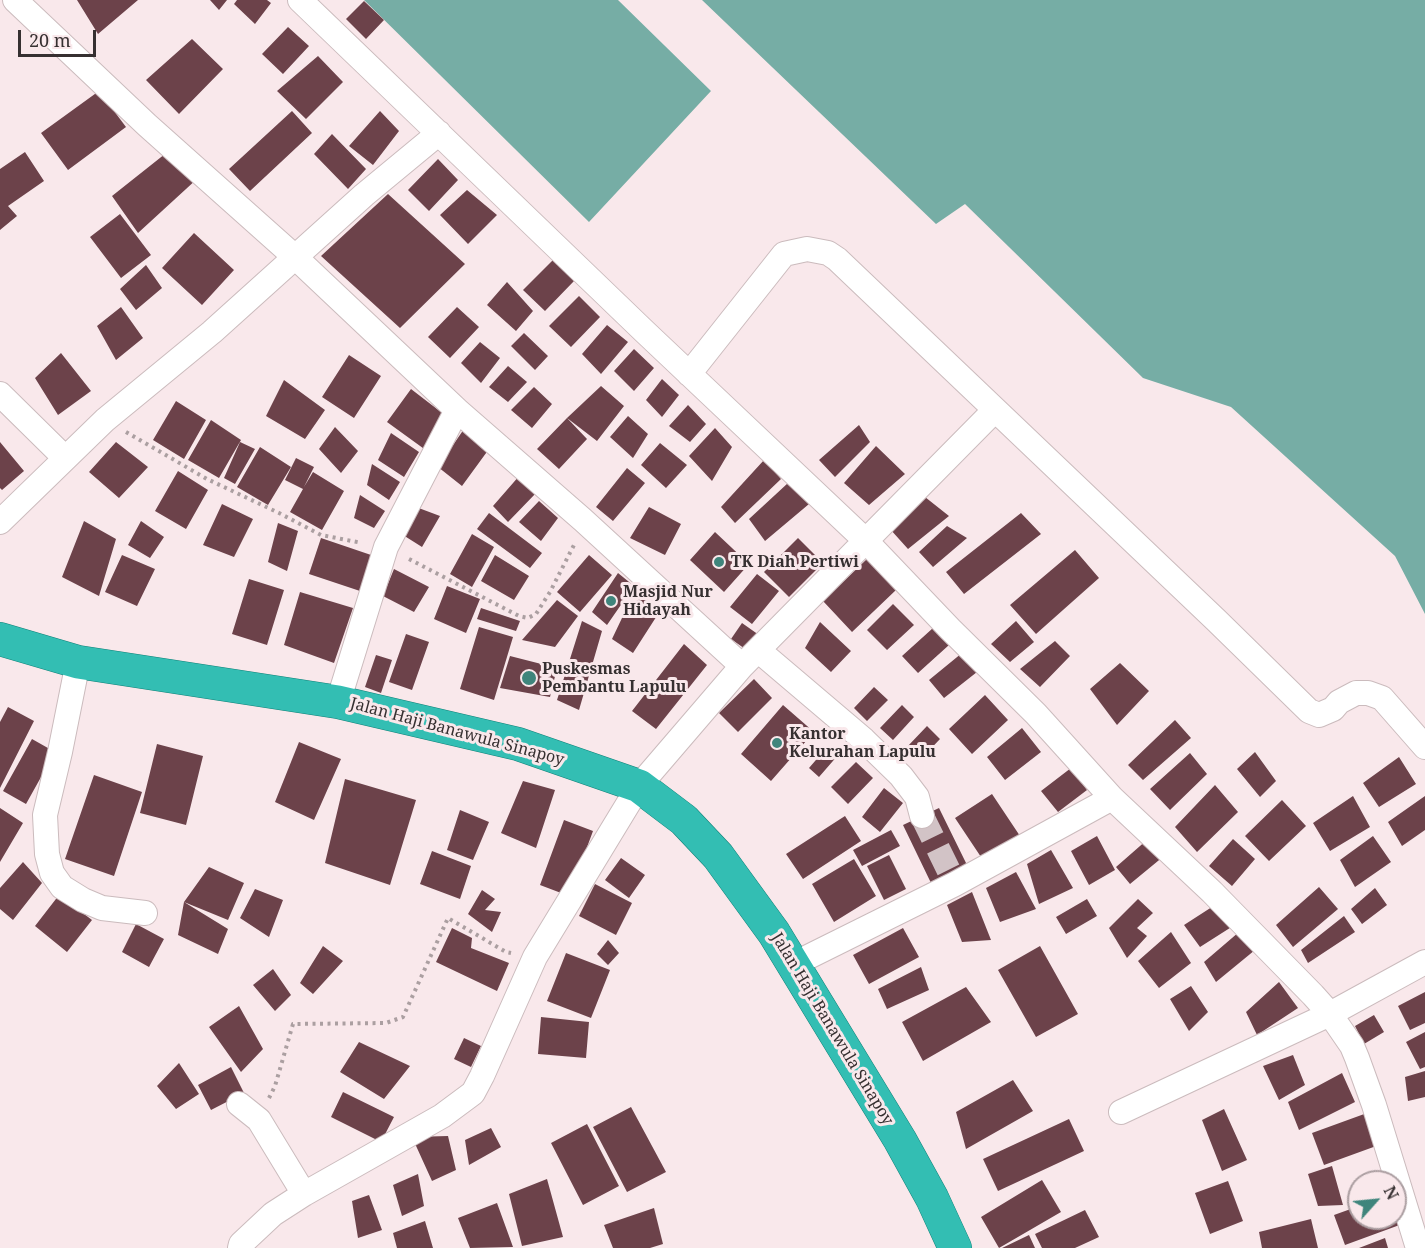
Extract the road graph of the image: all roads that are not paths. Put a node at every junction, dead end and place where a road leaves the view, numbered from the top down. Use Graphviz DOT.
graph roads {
  1 [pos="15,0"];
  2 [pos="300,0"];
  3 [pos="439,133"];
  4 [pos="295,257"];
  5 [pos="689,374"];
  6 [pos="0,394"];
  7 [pos="457,410"];
  8 [pos="987,418"];
  9 [pos="65,458"];
  10 [pos="0,522"];
  11 [pos="866,540"];
  12 [pos="0,639"];
  13 [pos="750,658"];
  14 [pos="78,662"];
  15 [pos="338,702"];
  16 [pos="1425,747"];
  17 [pos="639,786"];
  18 [pos="1112,798"];
  19 [pos="922,816"];
  20 [pos="145,913"];
  21 [pos="1425,962"];
  22 [pos="794,964"];
  23 [pos="1330,1014"];
  24 [pos="239,1104"];
  25 [pos="1121,1112"];
  26 [pos="304,1194"];
  27 [pos="240,1248"];
  28 [pos="954,1248"];
  29 [pos="1418,1248"];
  1 -- 4 [label="street"];
  2 -- 3 [label="street"];
  3 -- 4 [label="street"];
  3 -- 5 [label="street"];
  4 -- 7 [label="street"];
  4 -- 9 [label="street"];
  5 -- 11 [label="street"];
  5 -- 16 [label="street"];
  6 -- 9 [label="street"];
  7 -- 13 [label="street"];
  7 -- 15 [label="street"];
  8 -- 11 [label="street"];
  9 -- 10 [label="street"];
  11 -- 13 [label="street"];
  11 -- 18 [label="street"];
  12 -- 14 [label="highway, Jalan Haji Banawula Sinapoy"];
  13 -- 17 [label="street"];
  13 -- 19 [label="street"];
  14 -- 15 [label="highway, Jalan Haji Banawula Sinapoy"];
  14 -- 20 [label="street"];
  15 -- 17 [label="highway, Jalan Haji Banawula Sinapoy"];
  17 -- 22 [label="highway, Jalan Haji Banawula Sinapoy"];
  17 -- 26 [label="street"];
  18 -- 22 [label="street"];
  18 -- 23 [label="street"];
  21 -- 23 [label="street"];
  22 -- 28 [label="highway, Jalan Haji Banawula Sinapoy"];
  23 -- 25 [label="street"];
  23 -- 29 [label="street"];
  24 -- 26 [label="street"];
  26 -- 27 [label="street"];
}
